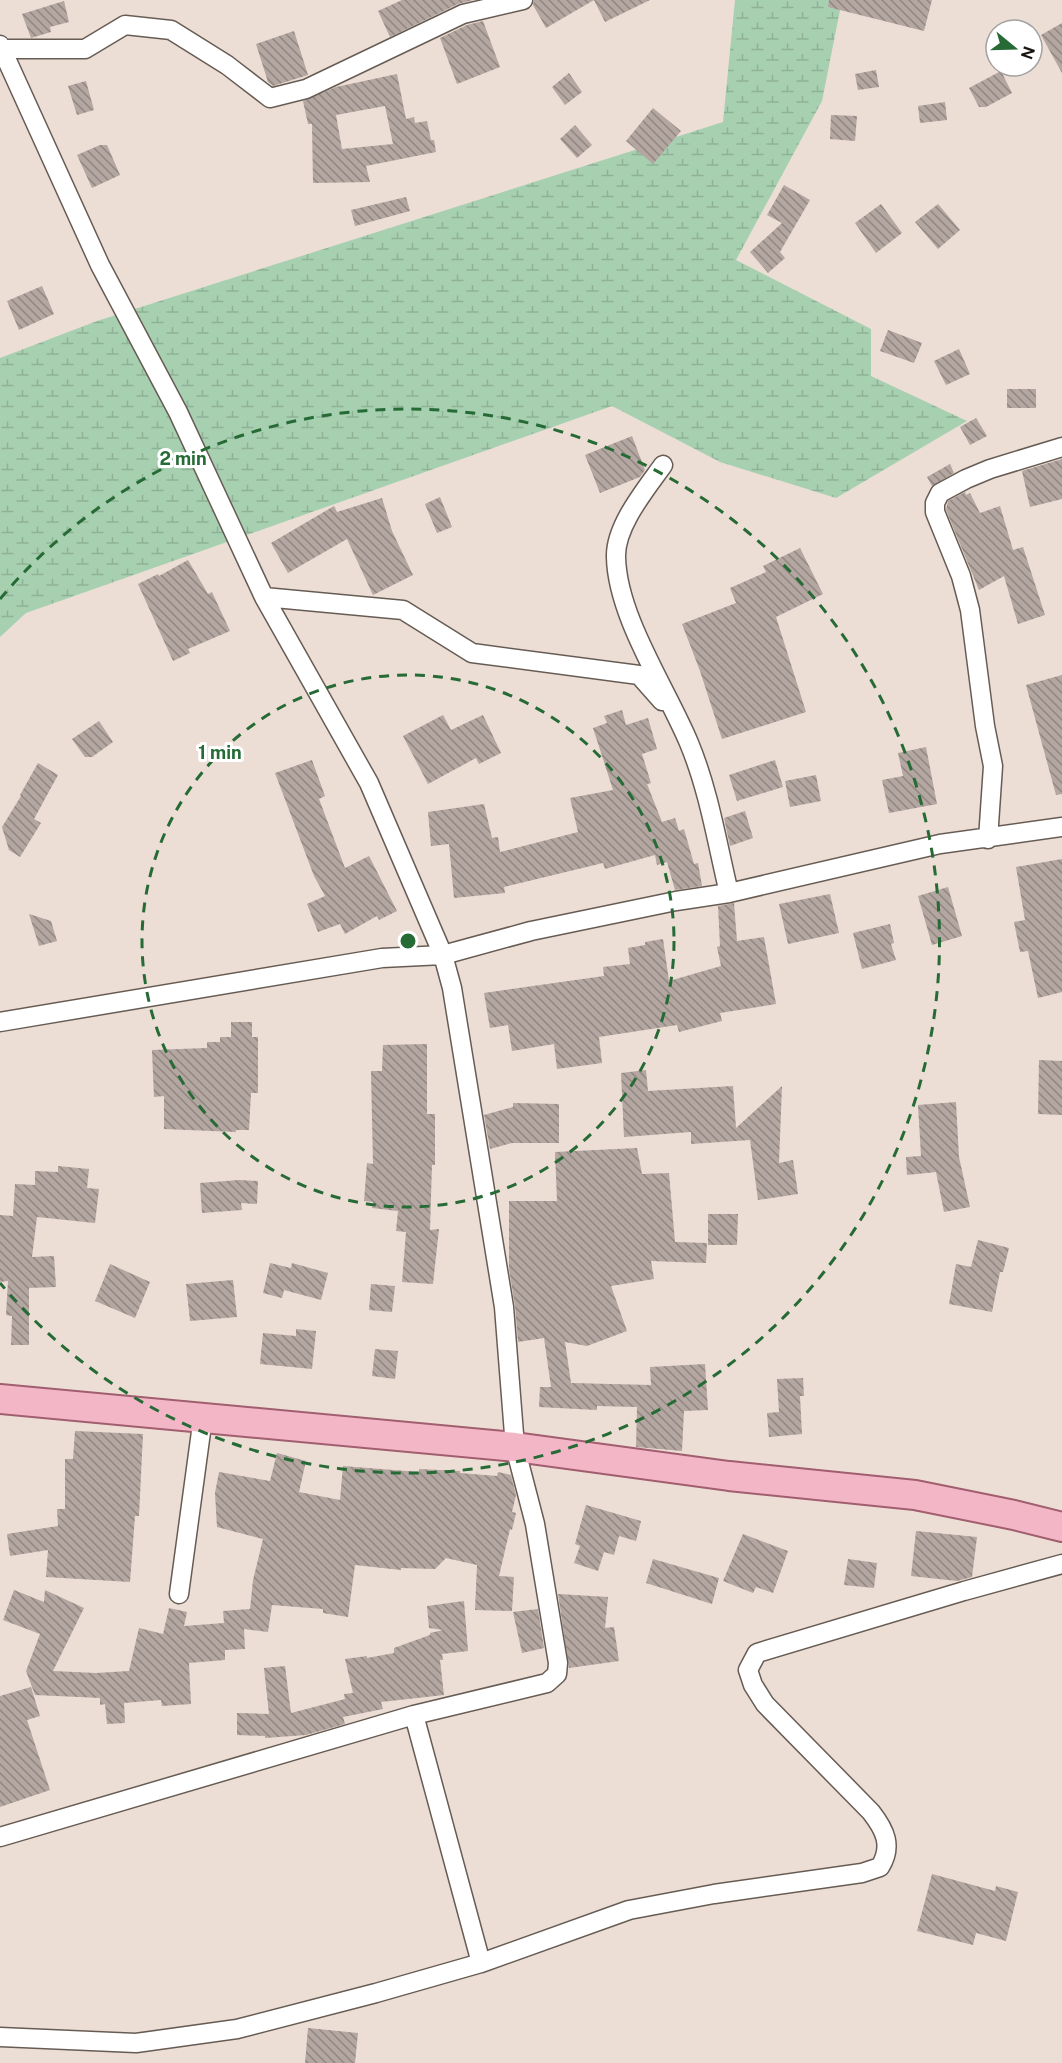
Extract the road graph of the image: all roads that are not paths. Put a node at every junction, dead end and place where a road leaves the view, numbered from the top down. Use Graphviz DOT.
graph roads {
  1 [pos="523,0"];
  2 [pos="1,47"];
  3 [pos="1062,447"];
  4 [pos="663,465"];
  5 [pos="264,597"];
  6 [pos="677,718"];
  7 [pos="1062,827"];
  8 [pos="988,839"];
  9 [pos="729,893"];
  10 [pos="443,954"];
  11 [pos="0,1022"];
  12 [pos="0,1399"];
  13 [pos="203,1417"];
  14 [pos="515,1447"];
  15 [pos="1062,1527"];
  16 [pos="1062,1564"];
  17 [pos="179,1594"];
  18 [pos="414,1715"];
  19 [pos="0,1837"];
  20 [pos="481,1963"];
  21 [pos="0,2037"];
  1 -- 2 [label="street"];
  2 -- 5 [label="street"];
  3 -- 8 [label="street"];
  4 -- 6 [label="street"];
  5 -- 6 [label="street"];
  5 -- 10 [label="street"];
  6 -- 9 [label="street"];
  7 -- 8 [label="street"];
  8 -- 9 [label="street"];
  9 -- 10 [label="street"];
  10 -- 11 [label="street"];
  10 -- 14 [label="street"];
  12 -- 13 [label="main road"];
  13 -- 14 [label="main road"];
  13 -- 17 [label="street"];
  14 -- 15 [label="main road"];
  14 -- 18 [label="street"];
  16 -- 20 [label="street"];
  18 -- 19 [label="street"];
  18 -- 20 [label="street"];
  20 -- 21 [label="street"];
}
